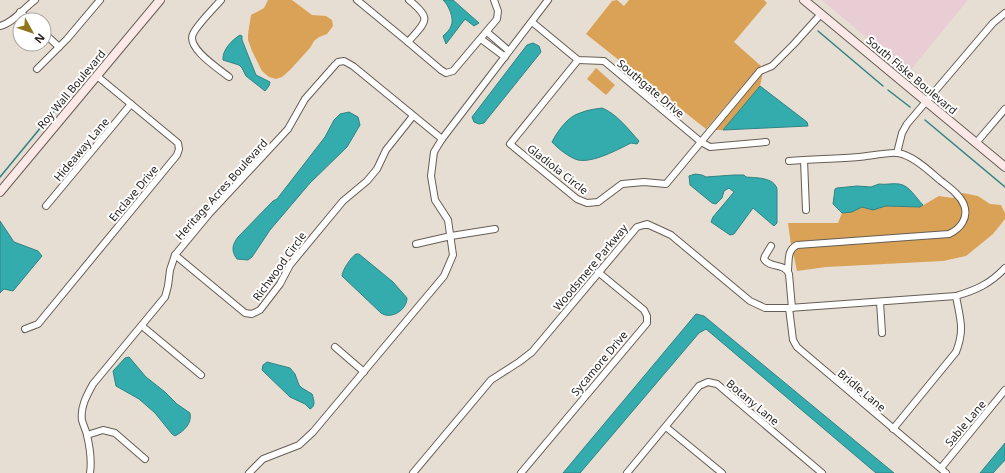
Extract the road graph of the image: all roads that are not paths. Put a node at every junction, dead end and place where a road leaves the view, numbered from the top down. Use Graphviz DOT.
graph roads {
  1 [pos="35,0"];
  2 [pos="100,0"];
  3 [pos="160,0"];
  4 [pos="221,0"];
  5 [pos="357,0"];
  6 [pos="409,0"];
  7 [pos="494,0"];
  8 [pos="548,0"];
  9 [pos="804,0"];
  10 [pos="20,12"];
  11 [pos="1005,13"];
  12 [pos="821,14"];
  13 [pos="12,19"];
  14 [pos="532,22"];
  15 [pos="0,26"];
  16 [pos="487,32"];
  17 [pos="481,38"];
  18 [pos="52,40"];
  19 [pos="408,42"];
  20 [pos="59,47"];
  21 [pos="509,51"];
  22 [pos="505,57"];
  23 [pos="578,60"];
  24 [pos="37,69"];
  25 [pos="97,76"];
  26 [pos="229,77"];
  27 [pos="926,103"];
  28 [pos="131,104"];
  29 [pos="1005,109"];
  30 [pos="413,116"];
  31 [pos="442,139"];
  32 [pos="701,142"];
  33 [pos="766,142"];
  34 [pos="976,143"];
  35 [pos="897,153"];
  36 [pos="804,160"];
  37 [pos="789,161"];
  38 [pos="1005,167"];
  39 [pos="0,192"];
  40 [pos="46,206"];
  41 [pos="806,210"];
  42 [pos="495,230"];
  43 [pos="451,236"];
  44 [pos="416,244"];
  45 [pos="771,246"];
  46 [pos="175,256"];
  47 [pos="1005,268"];
  48 [pos="788,270"];
  49 [pos="598,272"];
  50 [pos="956,296"];
  51 [pos="880,302"];
  52 [pos="790,308"];
  53 [pos="142,326"];
  54 [pos="25,328"];
  55 [pos="882,333"];
  56 [pos="335,347"];
  57 [pos="364,372"];
  58 [pos="201,375"];
  59 [pos="1005,390"];
  60 [pos="666,427"];
  61 [pos="893,429"];
  62 [pos="87,436"];
  63 [pos="145,459"];
  64 [pos="943,471"];
  65 [pos="251,472"];
  66 [pos="90,473"];
  67 [pos="413,473"];
  68 [pos="521,473"];
  69 [pos="627,473"];
  70 [pos="722,473"];
  71 [pos="822,473"];
  1 -- 10 [label="street"];
  2 -- 20 [label="street"];
  3 -- 25 [label="main road, Roy Wall Boulevard"];
  4 -- 26 [label="street"];
  5 -- 19 [label="street"];
  6 -- 19 [label="street"];
  7 -- 16 [label="street"];
  8 -- 14 [label="street"];
  9 -- 12 [label="main road, South Fiske Boulevard"];
  11 -- 27 [label="street"];
  12 -- 27 [label="main road, South Fiske Boulevard"];
  12 -- 32 [label="street"];
  13 -- 15 [label="street"];
  14 -- 21 [label="street"];
  14 -- 23 [label="street"];
  16 -- 17 [label="street"];
  16 -- 21 [label="street"];
  17 -- 19 [label="street"];
  17 -- 22 [label="street"];
  18 -- 20 [label="street"];
  20 -- 24 [label="street"];
  21 -- 22 [label="street"];
  22 -- 31 [label="street"];
  23 -- 32 [label="street, Southgate Drive"];
  23 -- 32 [label="street, Gladiola Circle"];
  25 -- 28 [label="street, Enclave Drive"];
  25 -- 39 [label="main road, Roy Wall Boulevard"];
  27 -- 34 [label="main road, South Fiske Boulevard"];
  27 -- 35 [label="street"];
  28 -- 40 [label="street, Hideaway Lane"];
  28 -- 54 [label="street, Enclave Drive"];
  29 -- 34 [label="street"];
  30 -- 31 [label="street, Heritage Acres Boulevard"];
  30 -- 46 [label="street, Heritage Acres Boulevard"];
  30 -- 46 [label="street, Richwood Circle"];
  31 -- 43 [label="street"];
  32 -- 33 [label="street, Southgate Drive"];
  34 -- 38 [label="main road, South Fiske Boulevard"];
  35 -- 36 [label="street"];
  35 -- 48 [label="street, Bridle Lane"];
  36 -- 37 [label="street"];
  36 -- 41 [label="street"];
  42 -- 43 [label="street"];
  43 -- 44 [label="street"];
  43 -- 57 [label="street"];
  45 -- 48 [label="street"];
  46 -- 53 [label="street, Heritage Acres Boulevard"];
  47 -- 50 [label="street, Woodsmere Parkway"];
  48 -- 52 [label="street, Bridle Lane"];
  49 -- 52 [label="street, Woodsmere Parkway"];
  49 -- 67 [label="street, Woodsmere Parkway"];
  49 -- 68 [label="street, Sycamore Drive"];
  50 -- 51 [label="street, Woodsmere Parkway"];
  50 -- 61 [label="street"];
  51 -- 52 [label="street, Woodsmere Parkway"];
  51 -- 55 [label="street"];
  52 -- 61 [label="street, Bridle Lane"];
  53 -- 58 [label="street"];
  53 -- 62 [label="street, Heritage Acres Boulevard"];
  56 -- 57 [label="street"];
  57 -- 65 [label="street"];
  59 -- 64 [label="street, Sable Lane"];
  60 -- 69 [label="street, Botany Lane"];
  60 -- 70 [label="street"];
  60 -- 71 [label="street, Botany Lane"];
  61 -- 64 [label="street, Bridle Lane"];
  62 -- 63 [label="street"];
  62 -- 66 [label="street, Heritage Acres Boulevard"];
}
